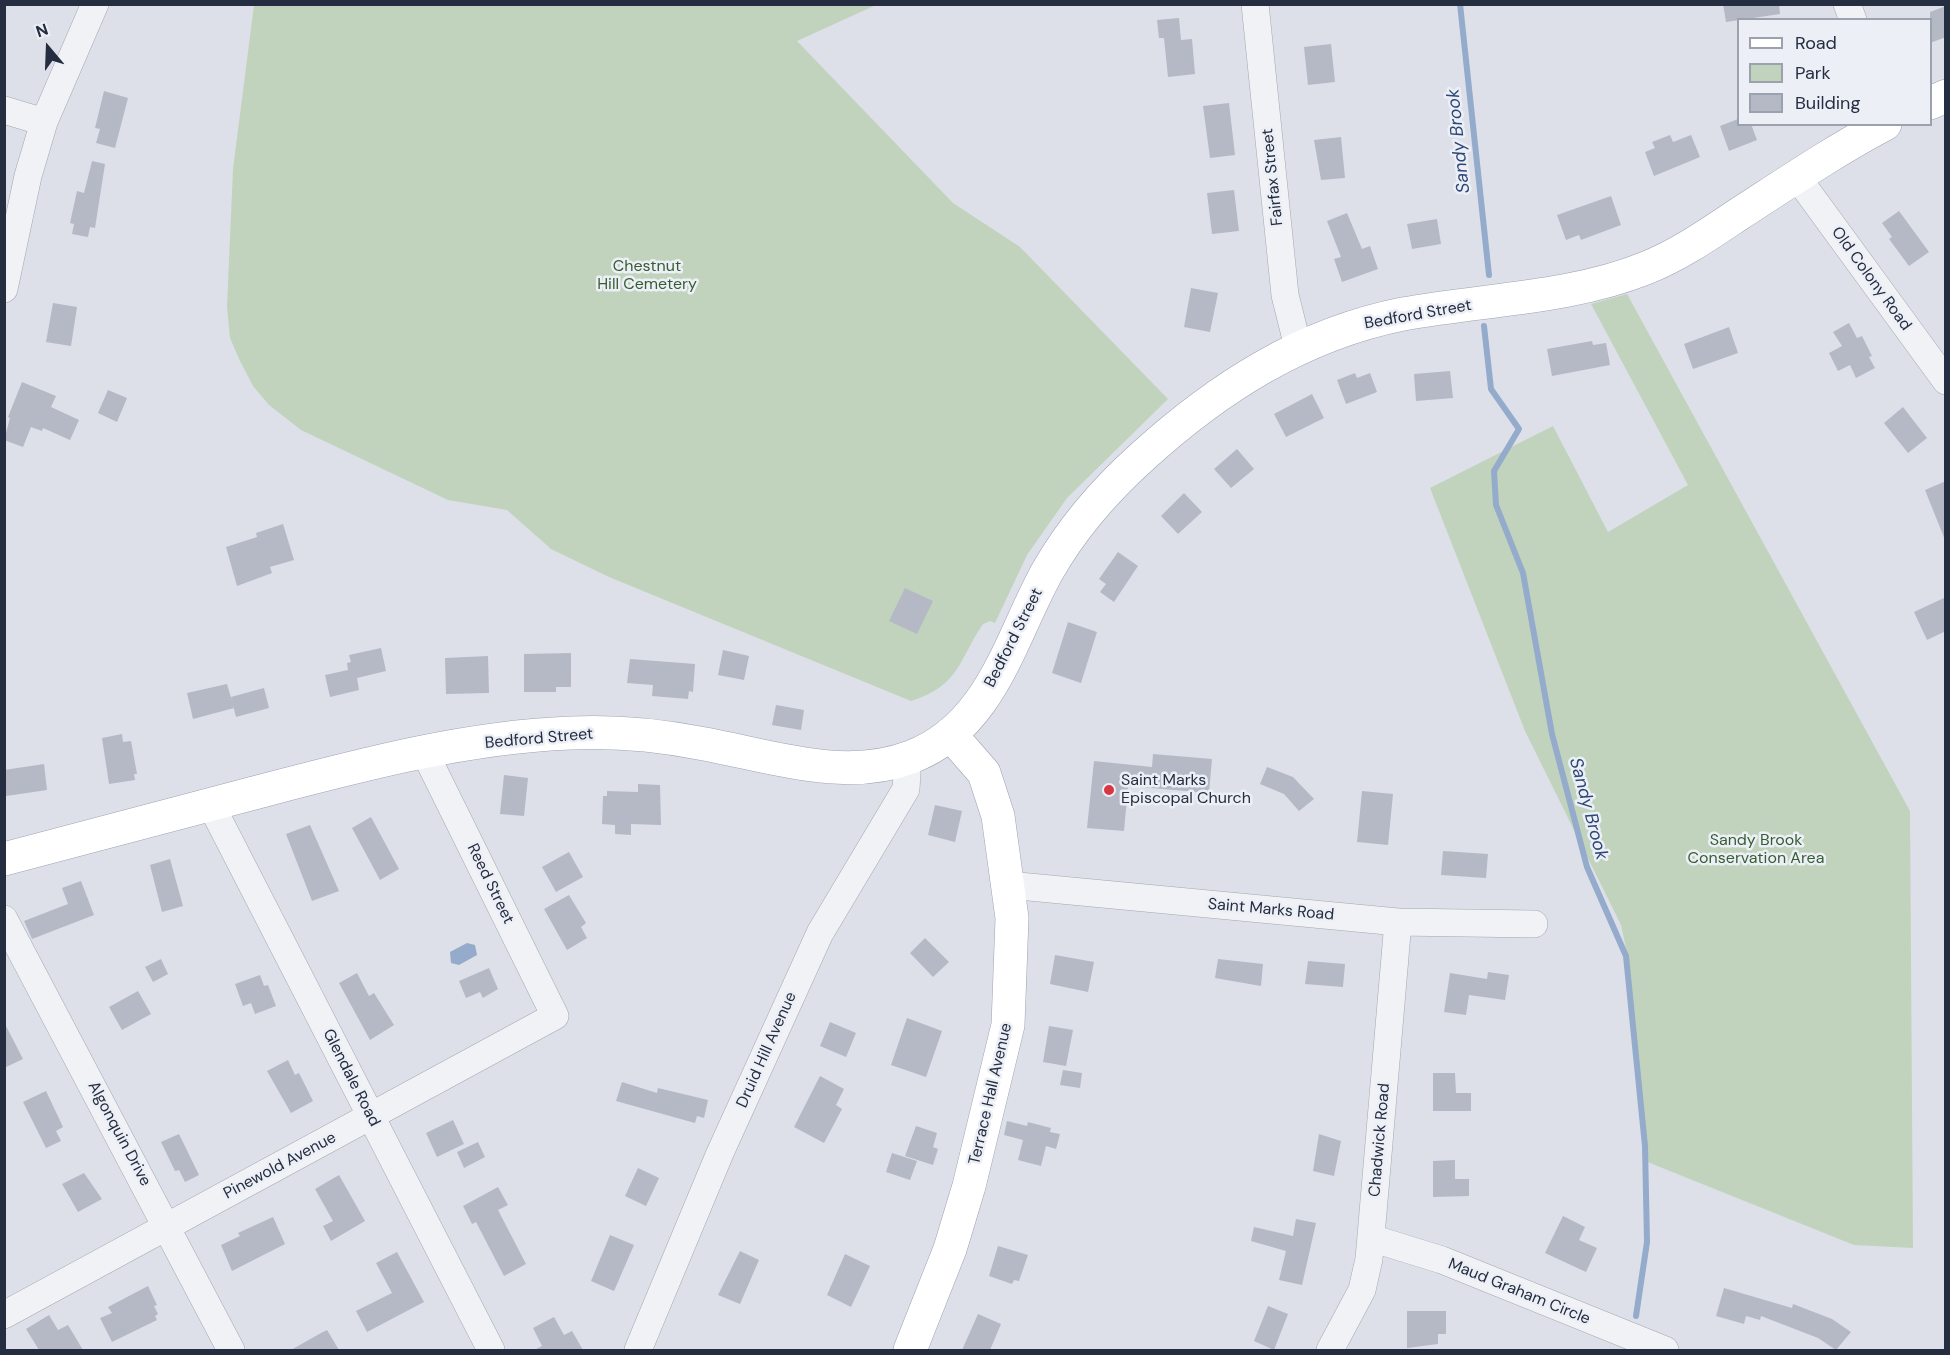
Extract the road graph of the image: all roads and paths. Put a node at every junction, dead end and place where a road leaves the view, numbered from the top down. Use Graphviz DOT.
graph roads {
  1 [pos="95,4"];
  2 [pos="1255,4"];
  3 [pos="1946,96"];
  4 [pos="1932,102"];
  5 [pos="4,110"];
  6 [pos="44,122"];
  7 [pos="1883,126"];
  8 [pos="1797,177"];
  9 [pos="4,289"];
  10 [pos="1298,347"];
  11 [pos="1946,381"];
  12 [pos="950,734"];
  13 [pos="425,753"];
  14 [pos="904,760"];
  15 [pos="210,805"];
  16 [pos="4,859"];
  17 [pos="1008,885"];
  18 [pos="4,919"];
  19 [pos="1398,922"];
  20 [pos="1534,924"];
  21 [pos="555,1016"];
  22 [pos="371,1117"];
  23 [pos="167,1227"];
  24 [pos="1371,1238"];
  25 [pos="4,1315"];
  26 [pos="231,1350"];
  27 [pos="491,1350"];
  28 [pos="638,1350"];
  29 [pos="910,1350"];
  30 [pos="1330,1350"];
  31 [pos="1665,1350"];
  1 -- 6 [label="street"];
  2 -- 10 [label="street, Fairfax Street"];
  3 -- 4 [label="main road"];
  5 -- 6 [label="street"];
  6 -- 9 [label="street"];
  7 -- 8 [label="main road, Bedford Street"];
  8 -- 10 [label="main road, Bedford Street"];
  8 -- 11 [label="street, Old Colony Road"];
  10 -- 12 [label="main road, Bedford Street"];
  12 -- 14 [label="main road, Bedford Street"];
  12 -- 17 [label="main road, Terrace Hall Avenue"];
  13 -- 14 [label="main road, Bedford Street"];
  13 -- 15 [label="main road, Bedford Street"];
  13 -- 21 [label="street, Reed Street"];
  14 -- 28 [label="street, Druid Hill Avenue"];
  15 -- 16 [label="main road, Bedford Street"];
  15 -- 22 [label="street, Glendale Road"];
  17 -- 19 [label="street, Saint Marks Road"];
  17 -- 29 [label="main road, Terrace Hall Avenue"];
  18 -- 23 [label="street, Algonquin Drive"];
  19 -- 20 [label="street, Saint Marks Road"];
  19 -- 24 [label="street, Chadwick Road"];
  21 -- 22 [label="street, Pinewold Avenue"];
  22 -- 23 [label="street, Pinewold Avenue"];
  22 -- 27 [label="street, Glendale Road"];
  23 -- 25 [label="street, Pinewold Avenue"];
  23 -- 26 [label="street, Algonquin Drive"];
  24 -- 30 [label="street, Chadwick Road"];
  24 -- 31 [label="street, Maud Graham Circle"];
}
